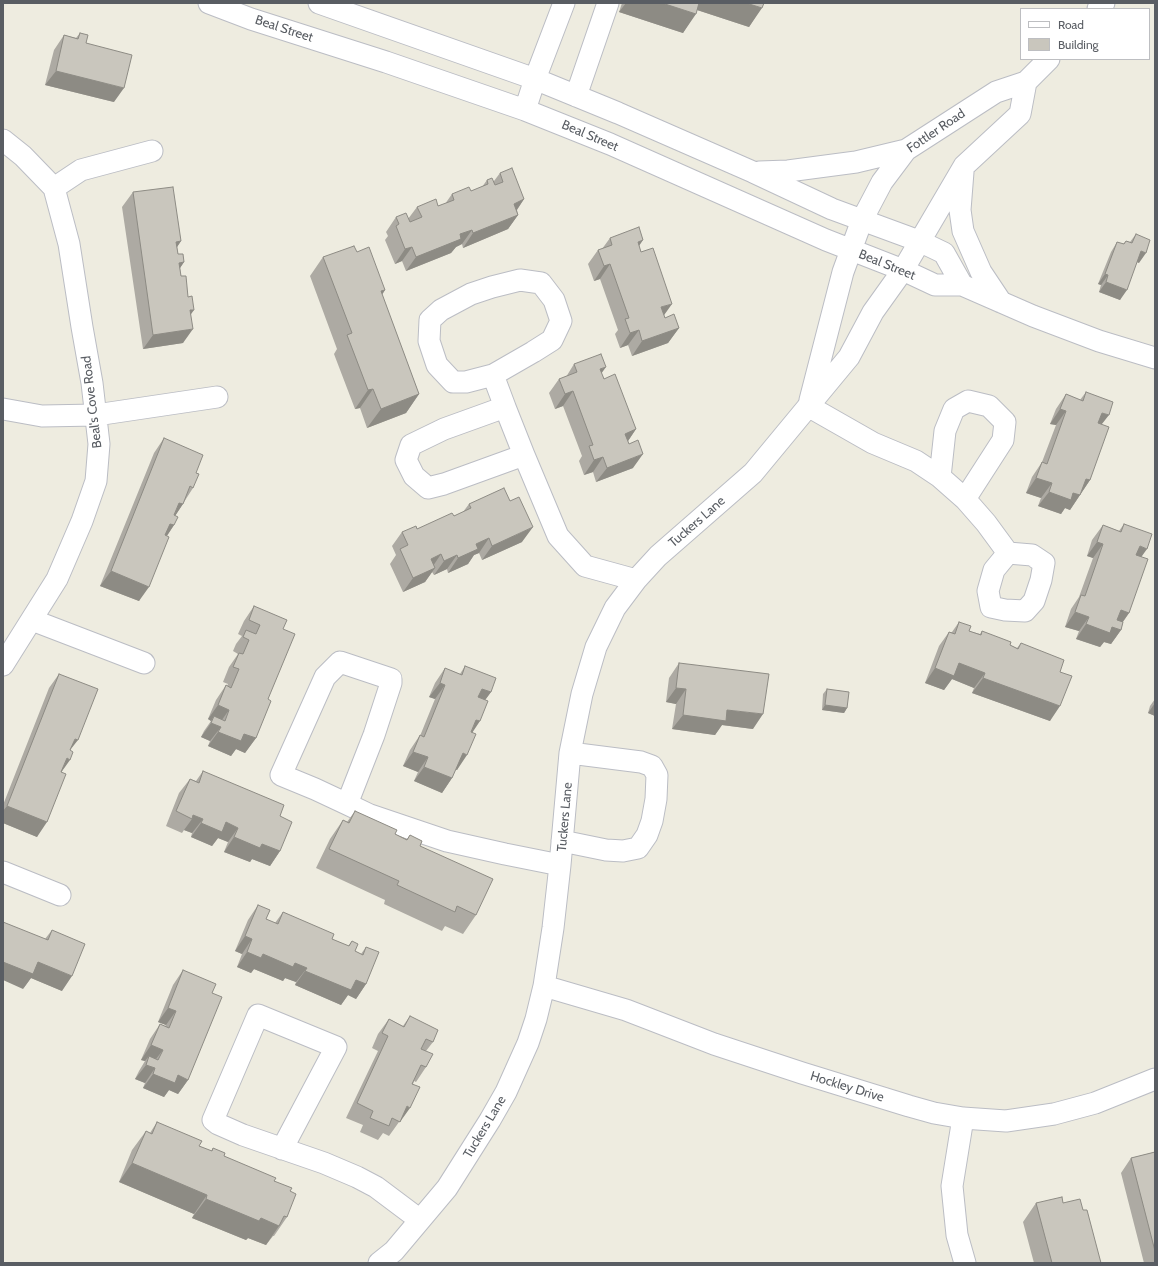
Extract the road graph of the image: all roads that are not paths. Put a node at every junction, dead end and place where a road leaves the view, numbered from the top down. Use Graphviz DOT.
graph roads {
  1 [pos="209,3"];
  2 [pos="319,3"];
  3 [pos="564,3"];
  4 [pos="608,3"];
  5 [pos="253,11"];
  6 [pos="1048,60"];
  7 [pos="535,79"];
  8 [pos="1026,82"];
  9 [pos="576,96"];
  10 [pos="525,110"];
  11 [pos="3,140"];
  12 [pos="906,150"];
  13 [pos="152,151"];
  14 [pos="964,166"];
  15 [pos="753,172"];
  16 [pos="54,188"];
  17 [pos="862,220"];
  18 [pos="920,241"];
  19 [pos="851,250"];
  20 [pos="903,270"];
  21 [pos="962,285"];
  22 [pos="1000,302"];
  23 [pos="1155,358"];
  24 [pos="493,375"];
  25 [pos="217,397"];
  26 [pos="808,406"];
  27 [pos="505,407"];
  28 [pos="3,409"];
  29 [pos="96,414"];
  30 [pos="524,455"];
  31 [pos="940,477"];
  32 [pos="965,500"];
  33 [pos="1008,553"];
  34 [pos="636,580"];
  35 [pos="32,620"];
  36 [pos="144,663"];
  37 [pos="3,665"];
  38 [pos="570,753"];
  39 [pos="347,804"];
  40 [pos="562,841"];
  41 [pos="560,865"];
  42 [pos="3,872"];
  43 [pos="60,894"];
  44 [pos="544,986"];
  45 [pos="1155,1079"];
  46 [pos="963,1118"];
  47 [pos="282,1149"];
  48 [pos="420,1220"];
  49 [pos="379,1263"];
  50 [pos="965,1263"];
  1 -- 5 [label="street, Beal Street"];
  2 -- 7 [label="street"];
  3 -- 7 [label="street"];
  4 -- 9 [label="street"];
  5 -- 10 [label="street, Beal Street"];
  6 -- 8 [label="street, Fottler Road"];
  7 -- 9 [label="street"];
  7 -- 10 [label="street"];
  8 -- 12 [label="street, Fottler Road"];
  8 -- 14 [label="street"];
  9 -- 15 [label="street"];
  10 -- 19 [label="street, Beal Street"];
  11 -- 16 [label="street, Beal's Cove Road"];
  12 -- 15 [label="street"];
  12 -- 17 [label="street, Fottler Road"];
  13 -- 16 [label="street"];
  14 -- 18 [label="street"];
  14 -- 22 [label="street"];
  15 -- 17 [label="street"];
  16 -- 29 [label="street, Beal's Cove Road"];
  17 -- 18 [label="street"];
  17 -- 19 [label="street, Fottler Road"];
  18 -- 20 [label="street"];
  18 -- 21 [label="street"];
  19 -- 20 [label="street, Beal Street"];
  19 -- 26 [label="street, Tuckers Lane"];
  20 -- 21 [label="street, Beal Street"];
  20 -- 26 [label="street, Tuckers Lane"];
  21 -- 22 [label="street, Beal Street"];
  22 -- 23 [label="street, Beal Street"];
  24 -- 24 [label="street"];
  24 -- 27 [label="street"];
  25 -- 29 [label="street"];
  26 -- 31 [label="street"];
  26 -- 34 [label="street, Tuckers Lane"];
  27 -- 30 [label="street"];
  27 -- 30 [label="street"];
  28 -- 29 [label="street"];
  29 -- 35 [label="street, Beal's Cove Road"];
  30 -- 34 [label="street"];
  31 -- 32 [label="street"];
  31 -- 32 [label="street"];
  32 -- 33 [label="street"];
  34 -- 38 [label="street, Tuckers Lane"];
  35 -- 36 [label="street"];
  35 -- 37 [label="street, Beal's Cove Road"];
  38 -- 40 [label="street, Tuckers Lane"];
  38 -- 40 [label="street"];
  39 -- 39 [label="street"];
  39 -- 41 [label="street"];
  40 -- 41 [label="street, Tuckers Lane"];
  41 -- 44 [label="street, Tuckers Lane"];
  42 -- 43 [label="street"];
  44 -- 46 [label="street, Hockley Drive"];
  44 -- 48 [label="street, Tuckers Lane"];
  45 -- 46 [label="street, Hockley Drive"];
  46 -- 50 [label="street"];
  47 -- 47 [label="street"];
  47 -- 48 [label="street"];
  48 -- 49 [label="street, Tuckers Lane"];
}
